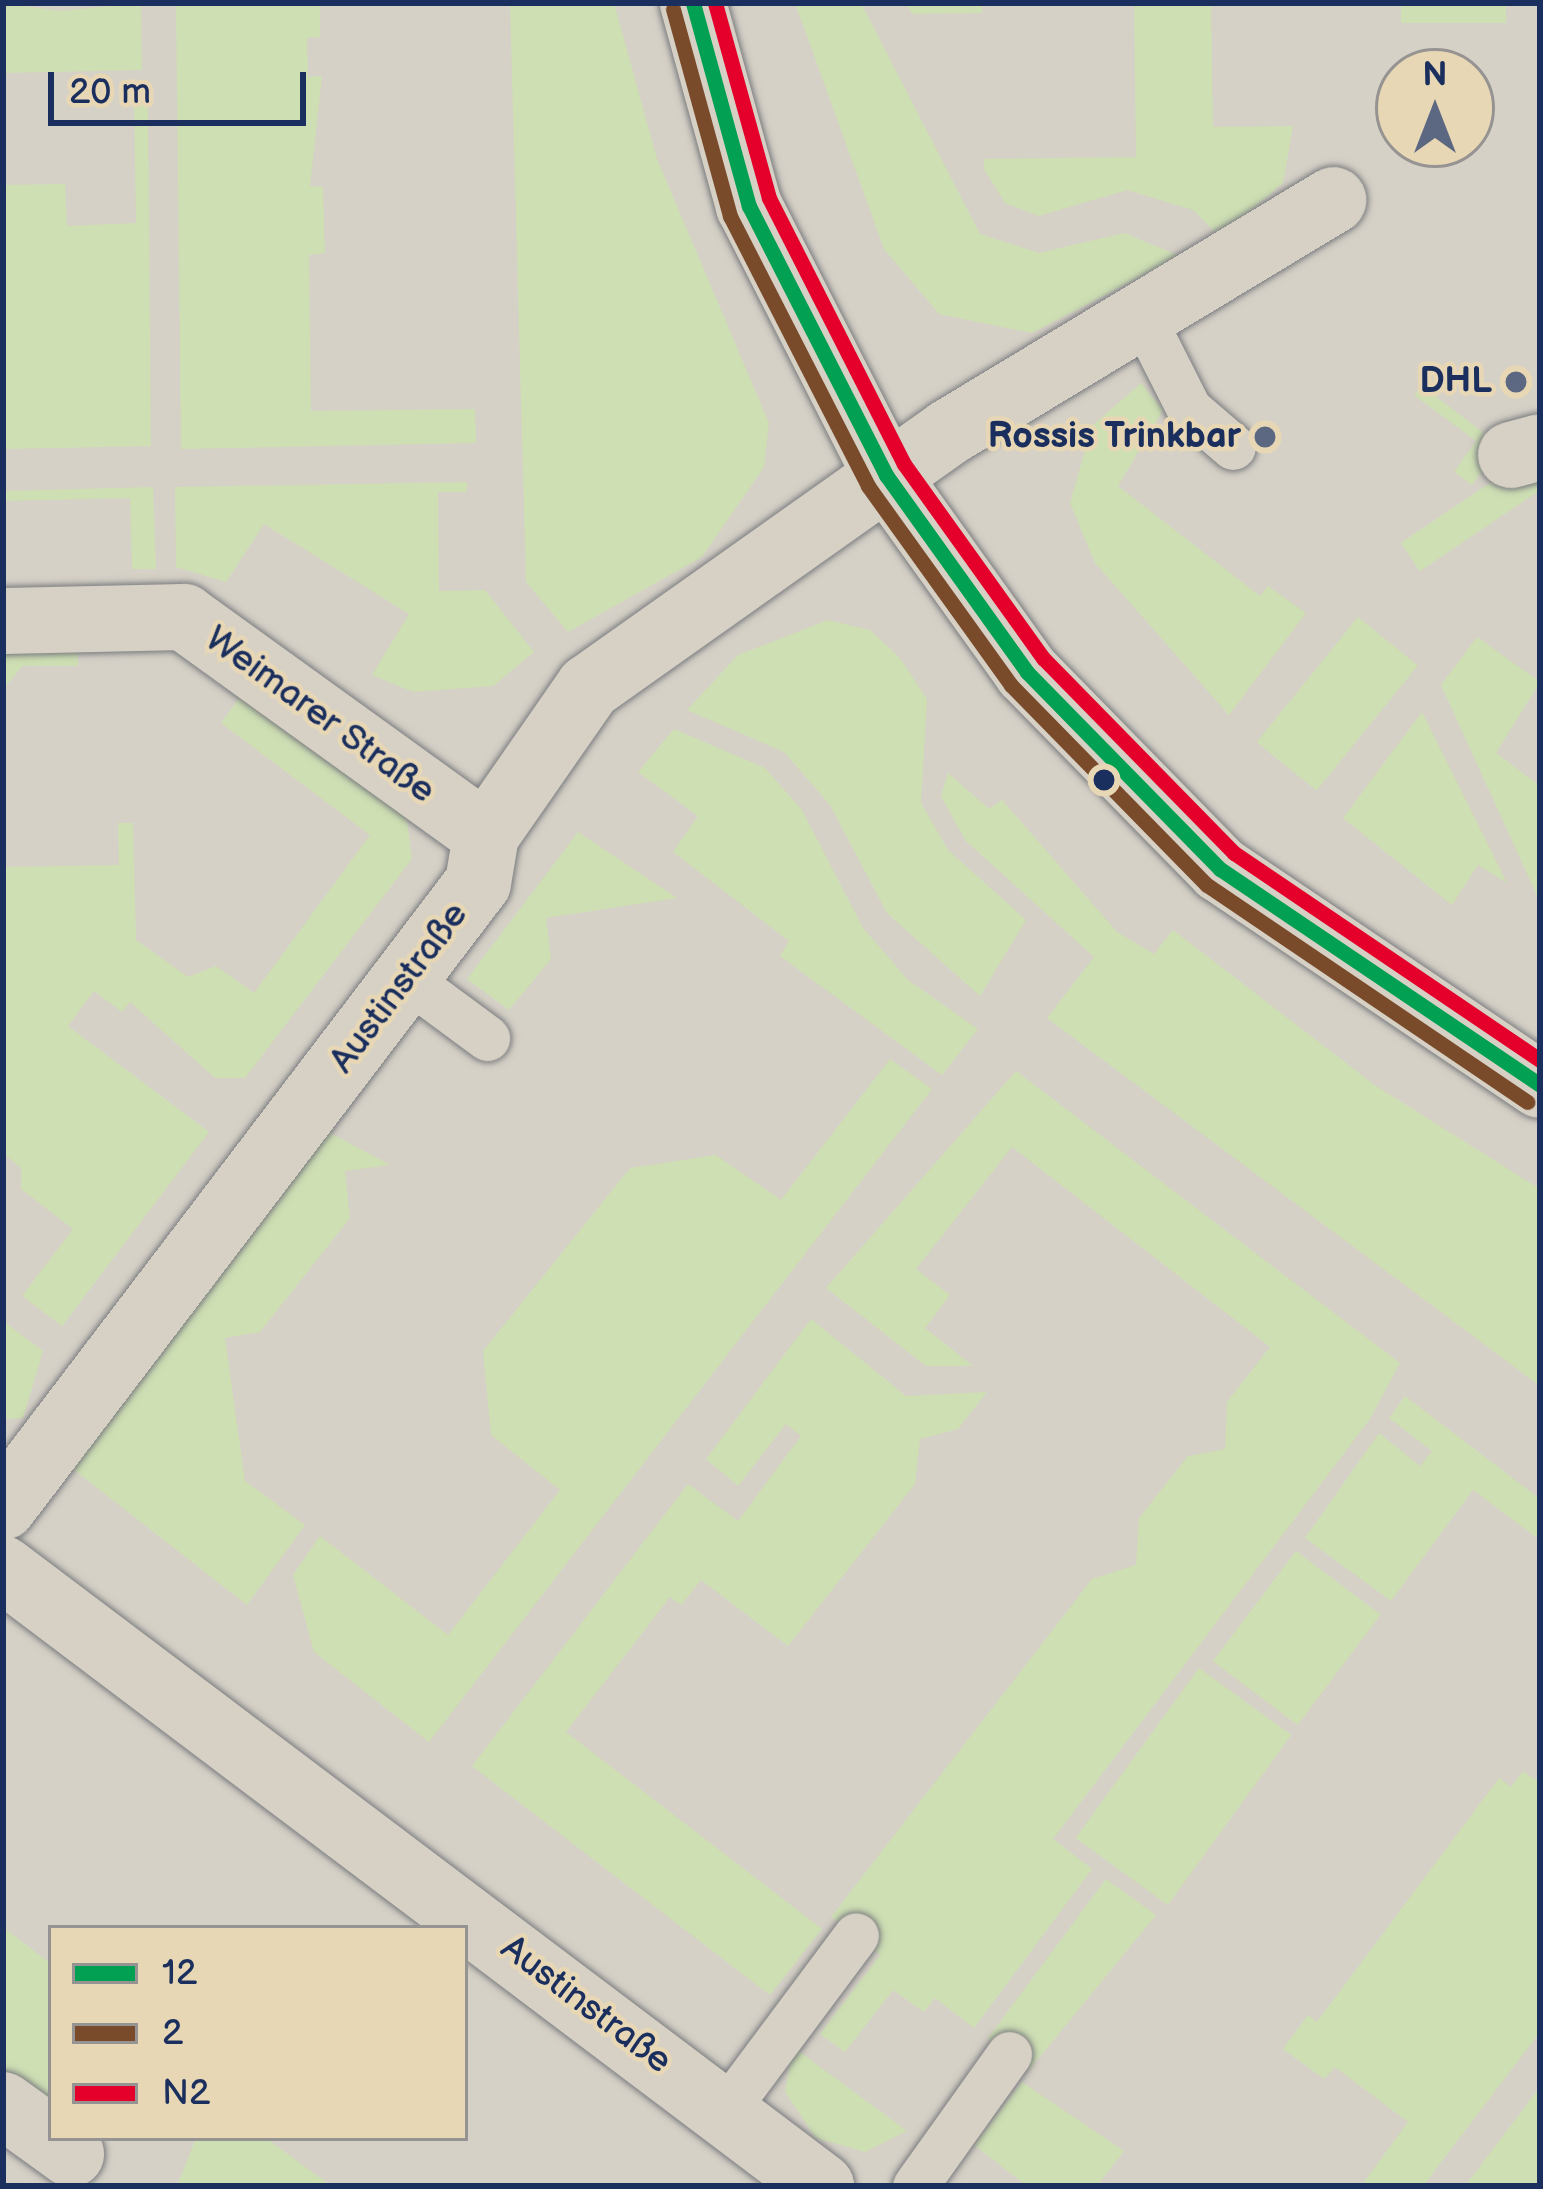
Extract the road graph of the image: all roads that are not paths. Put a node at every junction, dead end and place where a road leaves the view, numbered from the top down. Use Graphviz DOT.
graph roads {
  1 [pos="693,3"];
  2 [pos="1333,200"];
  3 [pos="1141,314"];
  4 [pos="1233,447"];
  5 [pos="886,475"];
  6 [pos="3,621"];
  7 [pos="486,835"];
  8 [pos="406,978"];
  9 [pos="487,1038"];
  10 [pos="1540,1085"];
  11 [pos="3,1507"];
  12 [pos="3,1569"];
  13 [pos="856,1935"];
  14 [pos="1009,2054"];
  15 [pos="3,2105"];
  16 [pos="725,2111"];
  17 [pos="48,2137"];
  18 [pos="53,2141"];
  19 [pos="71,2154"];
  20 [pos="821,2186"];
  21 [pos="915,2186"];
  1 -- 5 [label="street"];
  2 -- 3 [label="street, Austinstraße"];
  3 -- 4 [label="lane"];
  3 -- 5 [label="street, Austinstraße"];
  5 -- 7 [label="street, Austinstraße"];
  5 -- 10 [label="street"];
  6 -- 7 [label="street, Weimarer Straße"];
  7 -- 8 [label="street, Austinstraße"];
  8 -- 9 [label="lane"];
  8 -- 11 [label="street, Austinstraße"];
  12 -- 16 [label="street, Austinstraße"];
  13 -- 16 [label="lane"];
  14 -- 21 [label="lane"];
  15 -- 17 [label="street"];
  16 -- 20 [label="street, Austinstraße"];
  18 -- 19 [label="street"];
}
